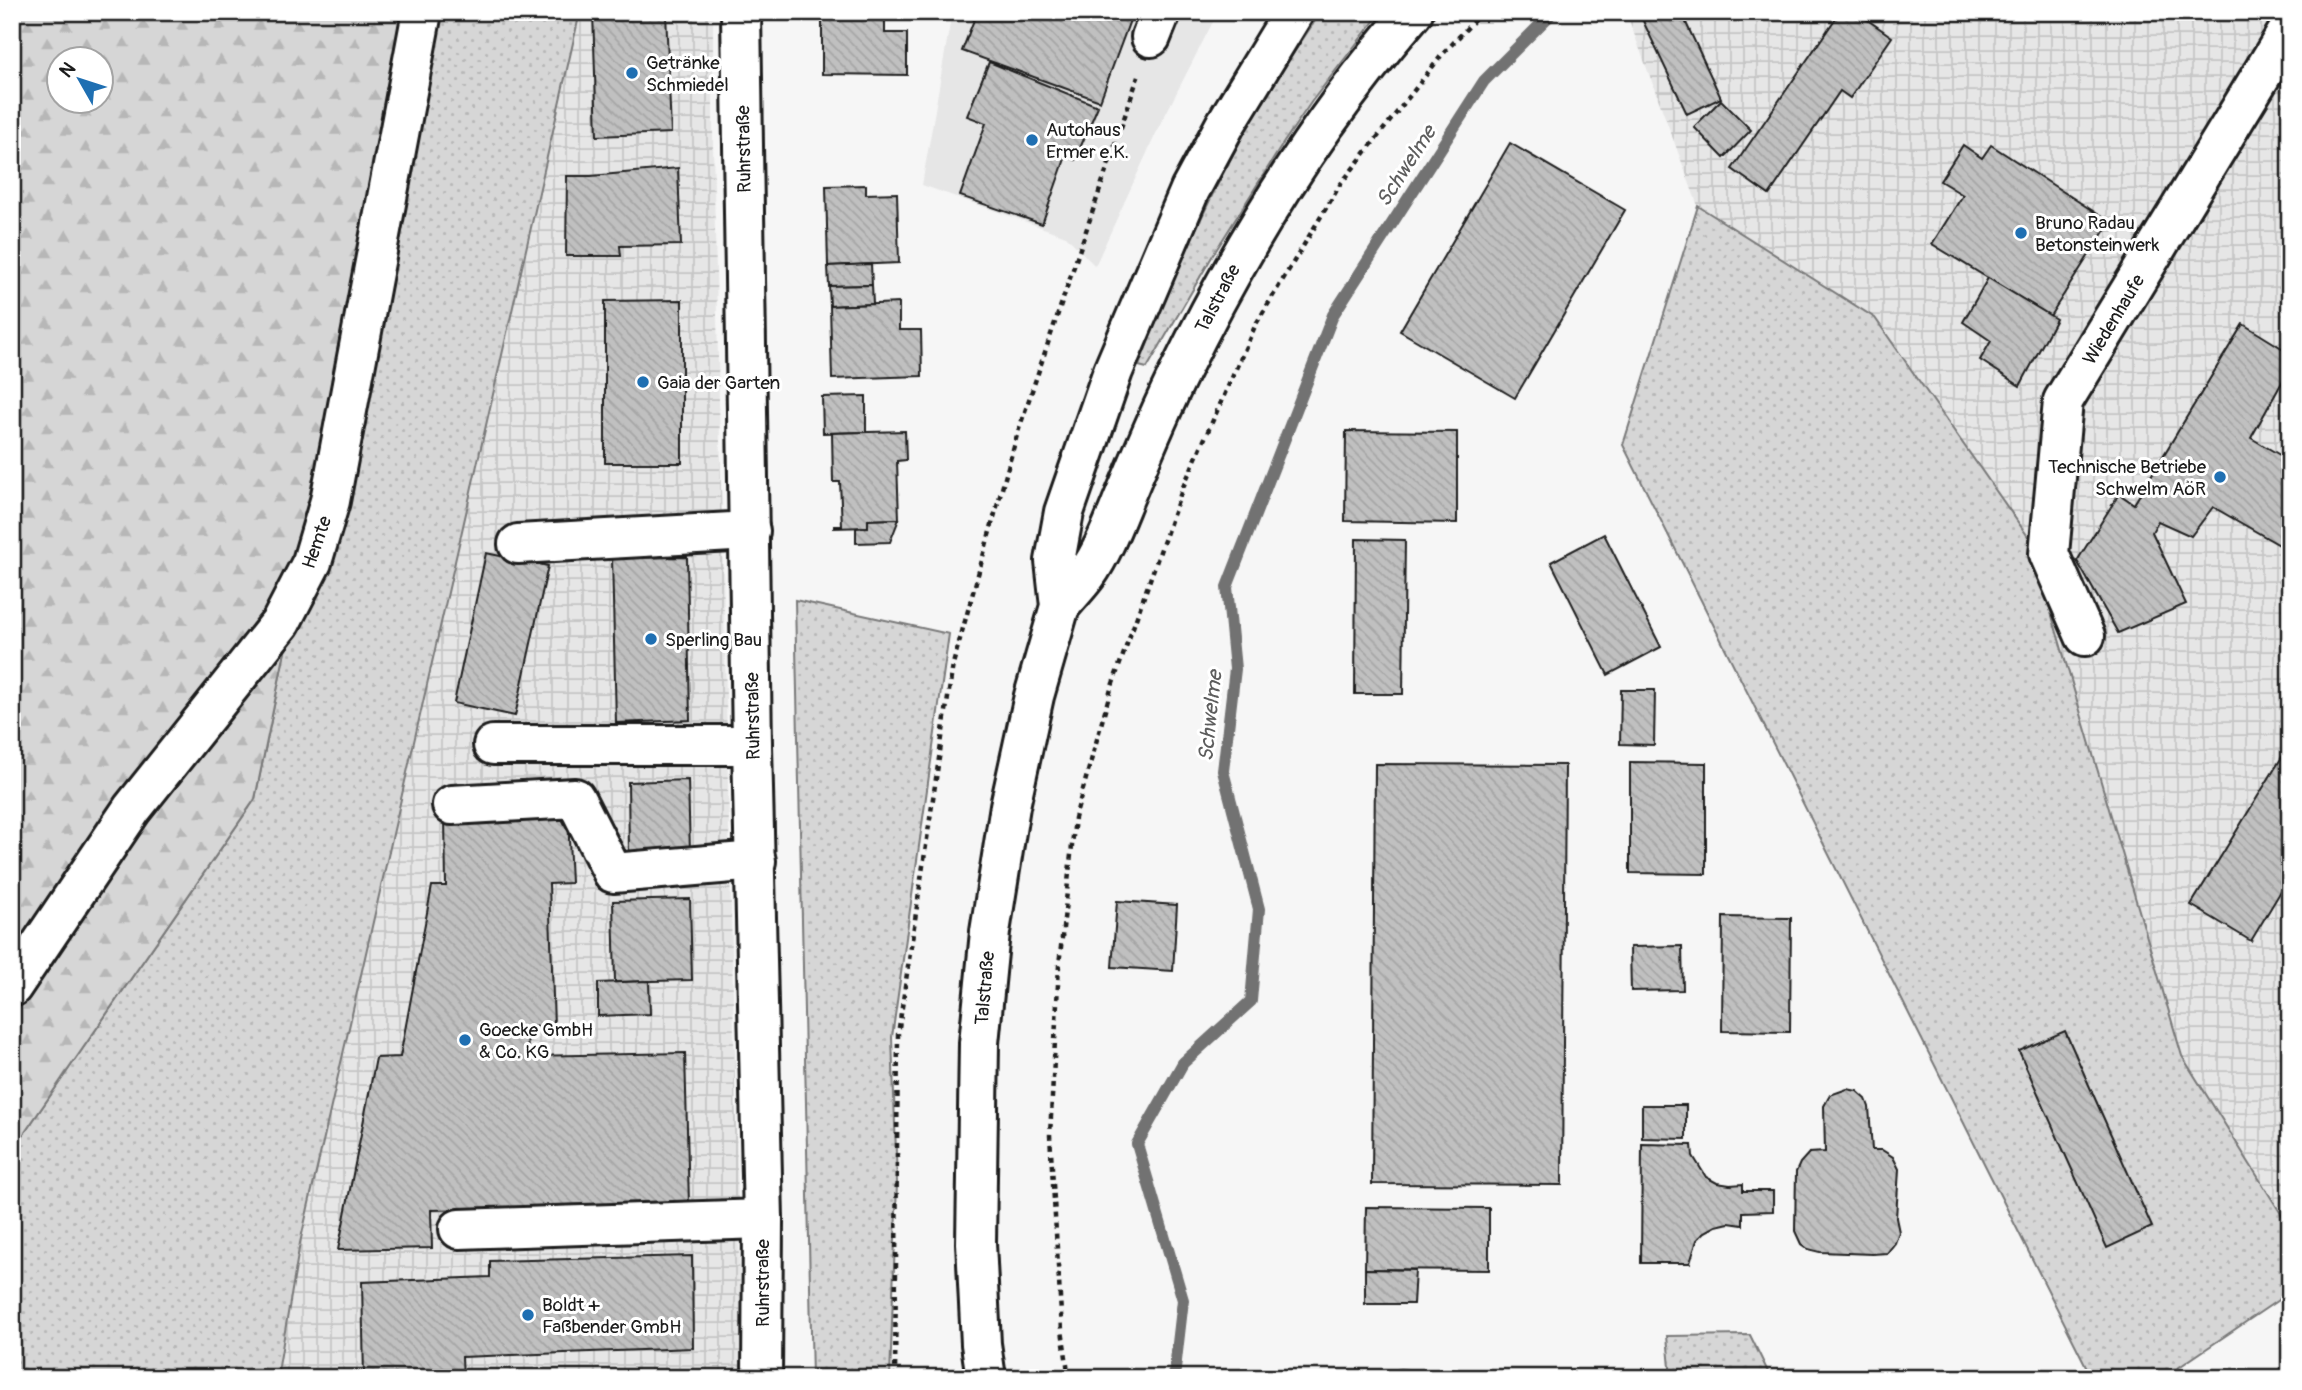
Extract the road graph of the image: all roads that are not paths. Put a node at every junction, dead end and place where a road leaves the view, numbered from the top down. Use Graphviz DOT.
graph roads {
  1 [pos="422,12"];
  2 [pos="741,12"];
  3 [pos="1294,12"];
  4 [pos="1413,12"];
  5 [pos="2290,28"];
  6 [pos="750,531"];
  7 [pos="518,544"];
  8 [pos="1060,606"];
  9 [pos="2085,636"];
  10 [pos="494,745"];
  11 [pos="752,745"];
  12 [pos="452,805"];
  13 [pos="756,861"];
  14 [pos="12,987"];
  15 [pos="763,1219"];
  16 [pos="459,1229"];
  17 [pos="762,1378"];
  18 [pos="986,1378"];
  1 -- 14 [label="street, Hemte"];
  2 -- 6 [label="street, Ruhrstraße"];
  3 -- 8 [label="street, Talstraße"];
  4 -- 8 [label="street, Talstraße"];
  5 -- 9 [label="street, Wiedenhaufe"];
  6 -- 7 [label="street"];
  6 -- 11 [label="street, Ruhrstraße"];
  8 -- 18 [label="street, Talstraße"];
  10 -- 11 [label="street"];
  11 -- 13 [label="street, Ruhrstraße"];
  12 -- 13 [label="street"];
  13 -- 15 [label="street, Ruhrstraße"];
  15 -- 16 [label="street"];
  15 -- 17 [label="street, Ruhrstraße"];
}
